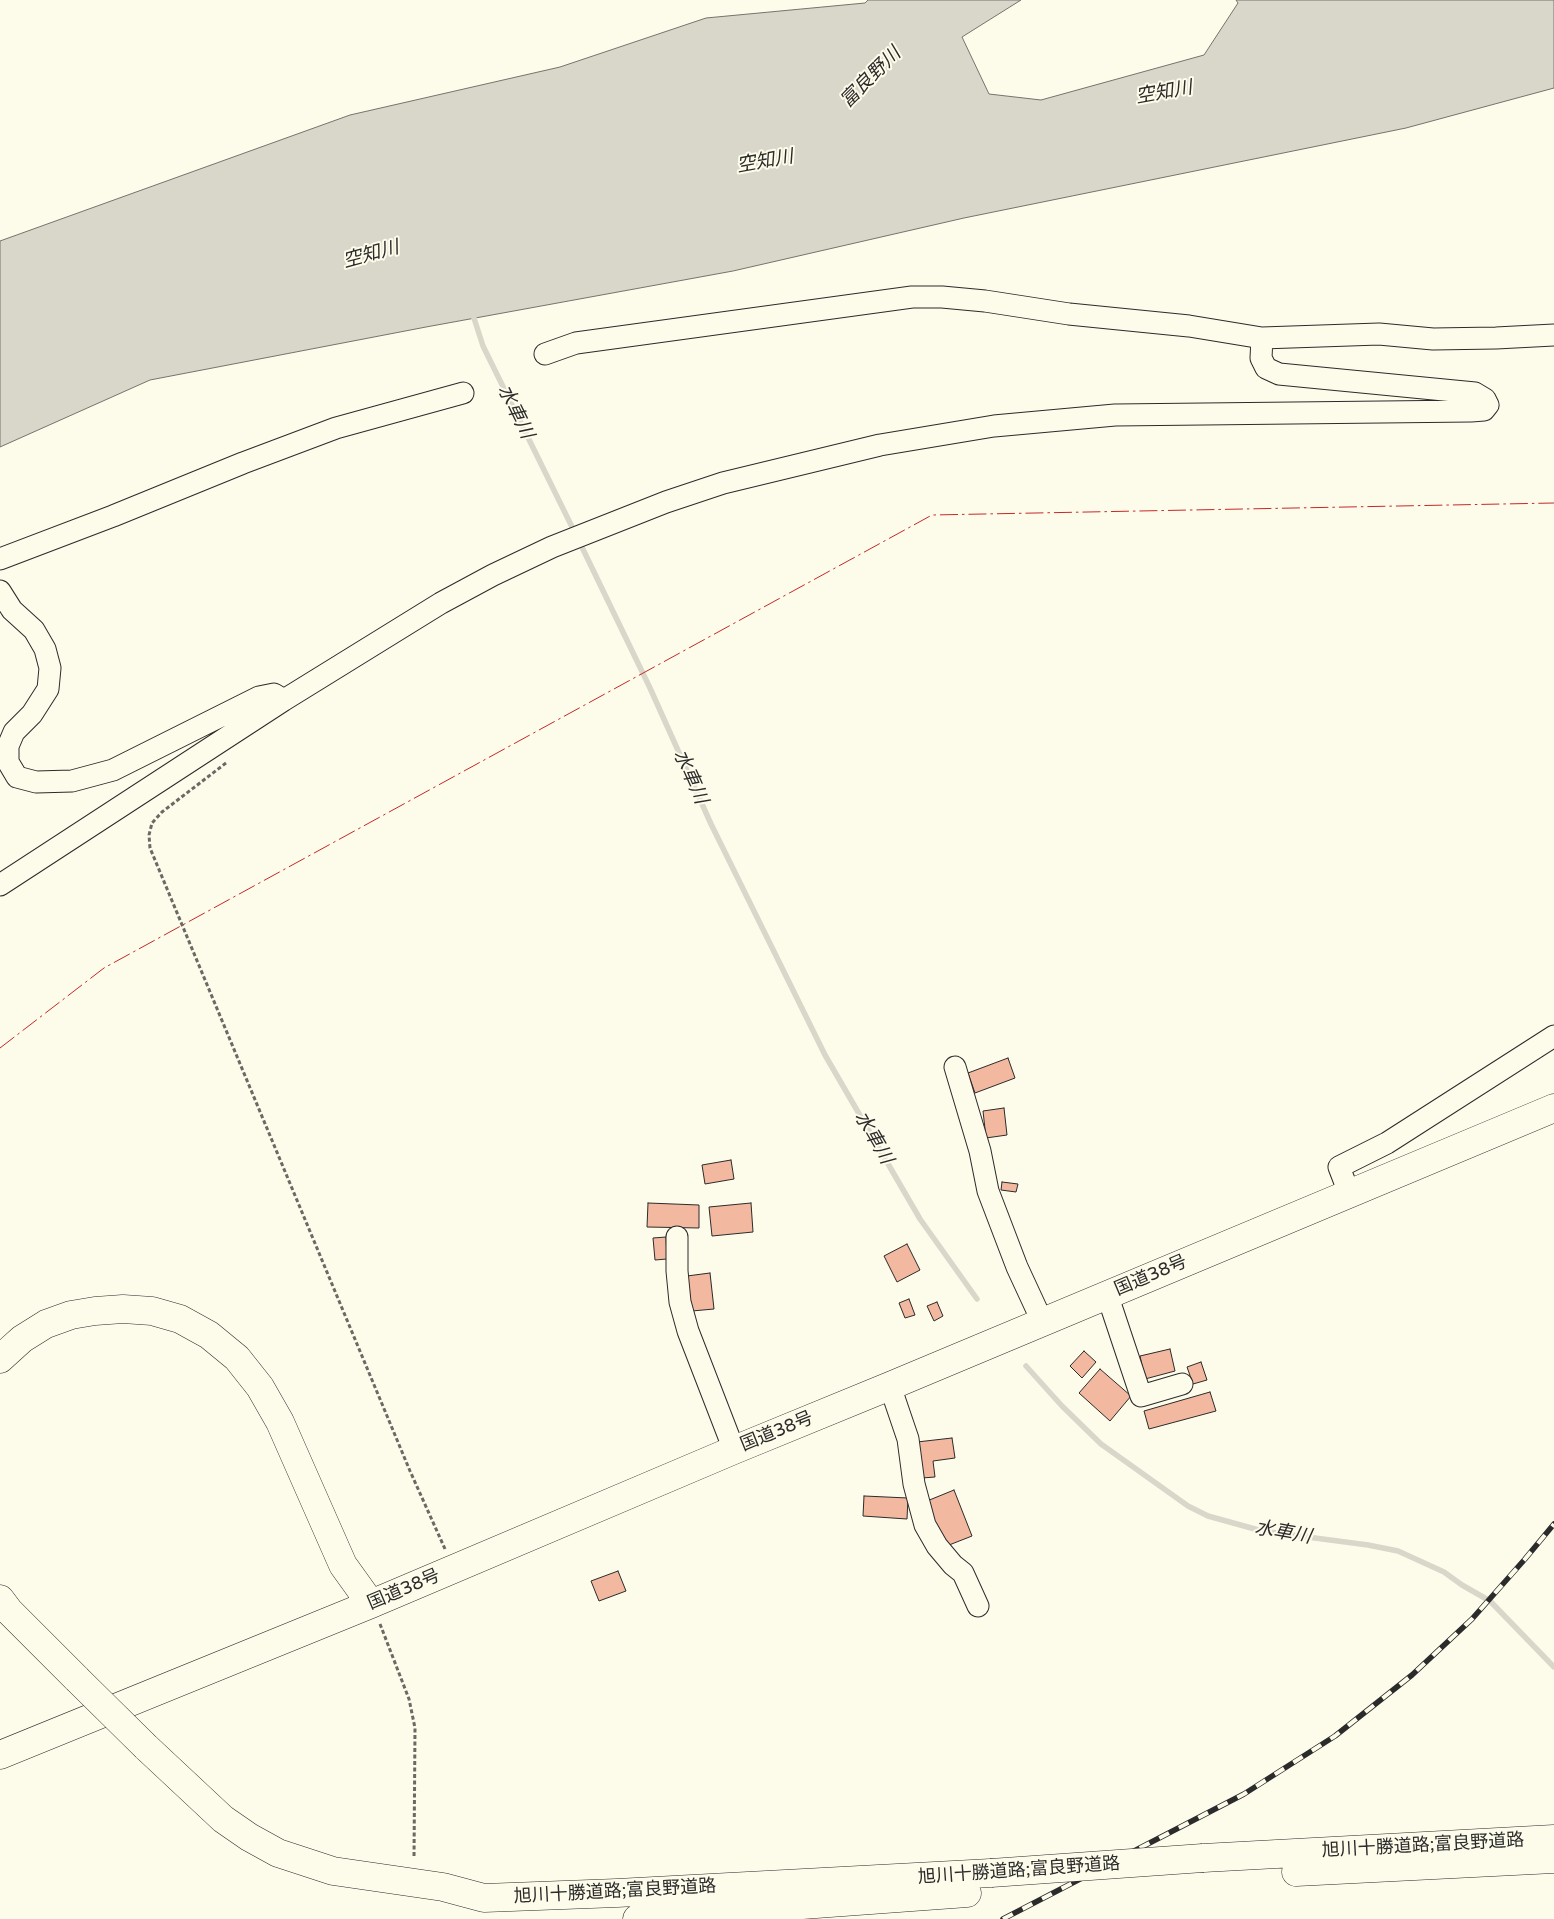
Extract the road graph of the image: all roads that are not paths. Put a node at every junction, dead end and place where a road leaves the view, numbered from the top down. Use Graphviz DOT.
graph roads {
  1 [pos="1554,335"];
  2 [pos="1262,338"];
  3 [pos="545,354"];
  4 [pos="463,392"];
  5 [pos="0,559"];
  6 [pos="0,591"];
  7 [pos="284,700"];
  8 [pos="0,885"];
  9 [pos="1554,1036"];
  10 [pos="955,1067"];
  11 [pos="1554,1108"];
  12 [pos="1349,1193"];
  13 [pos="677,1237"];
  14 [pos="1108,1294"];
  15 [pos="1042,1321"];
  16 [pos="0,1359"];
  17 [pos="1182,1384"];
  18 [pos="890,1386"];
  19 [pos="734,1450"];
  20 [pos="0,1599"];
  21 [pos="370,1604"];
  22 [pos="978,1606"];
  23 [pos="0,1755"];
  24 [pos="1554,1839"];
  25 [pos="1554,1859"];
  26 [pos="1203,1868"];
  27 [pos="992,1882"];
  28 [pos="638,1919"];
  1 -- 2 [label="street"];
  2 -- 3 [label="street"];
  2 -- 7 [label="street"];
  4 -- 5 [label="street"];
  6 -- 7 [label="street"];
  7 -- 8 [label="street"];
  9 -- 12 [label="street"];
  10 -- 15 [label="street"];
  11 -- 12 [label="highway, 国道38号"];
  12 -- 14 [label="highway, 国道38号"];
  13 -- 19 [label="street"];
  14 -- 15 [label="highway, 国道38号"];
  14 -- 17 [label="street"];
  15 -- 18 [label="highway, 国道38号"];
  16 -- 21 [label="highway"];
  18 -- 19 [label="highway, 国道38号"];
  18 -- 22 [label="street"];
  19 -- 21 [label="highway, 国道38号"];
  20 -- 27 [label="highway, 旭川十勝道路;富良野道路, bridge"];
  21 -- 23 [label="highway, 国道38号"];
  24 -- 26 [label="highway, 旭川十勝道路;富良野道路"];
  25 -- 26 [label="highway, 旭川十勝道路;富良野道路"];
  26 -- 27 [label="highway, 旭川十勝道路;富良野道路, bridge"];
  27 -- 28 [label="highway, 旭川十勝道路;富良野道路"];
}
